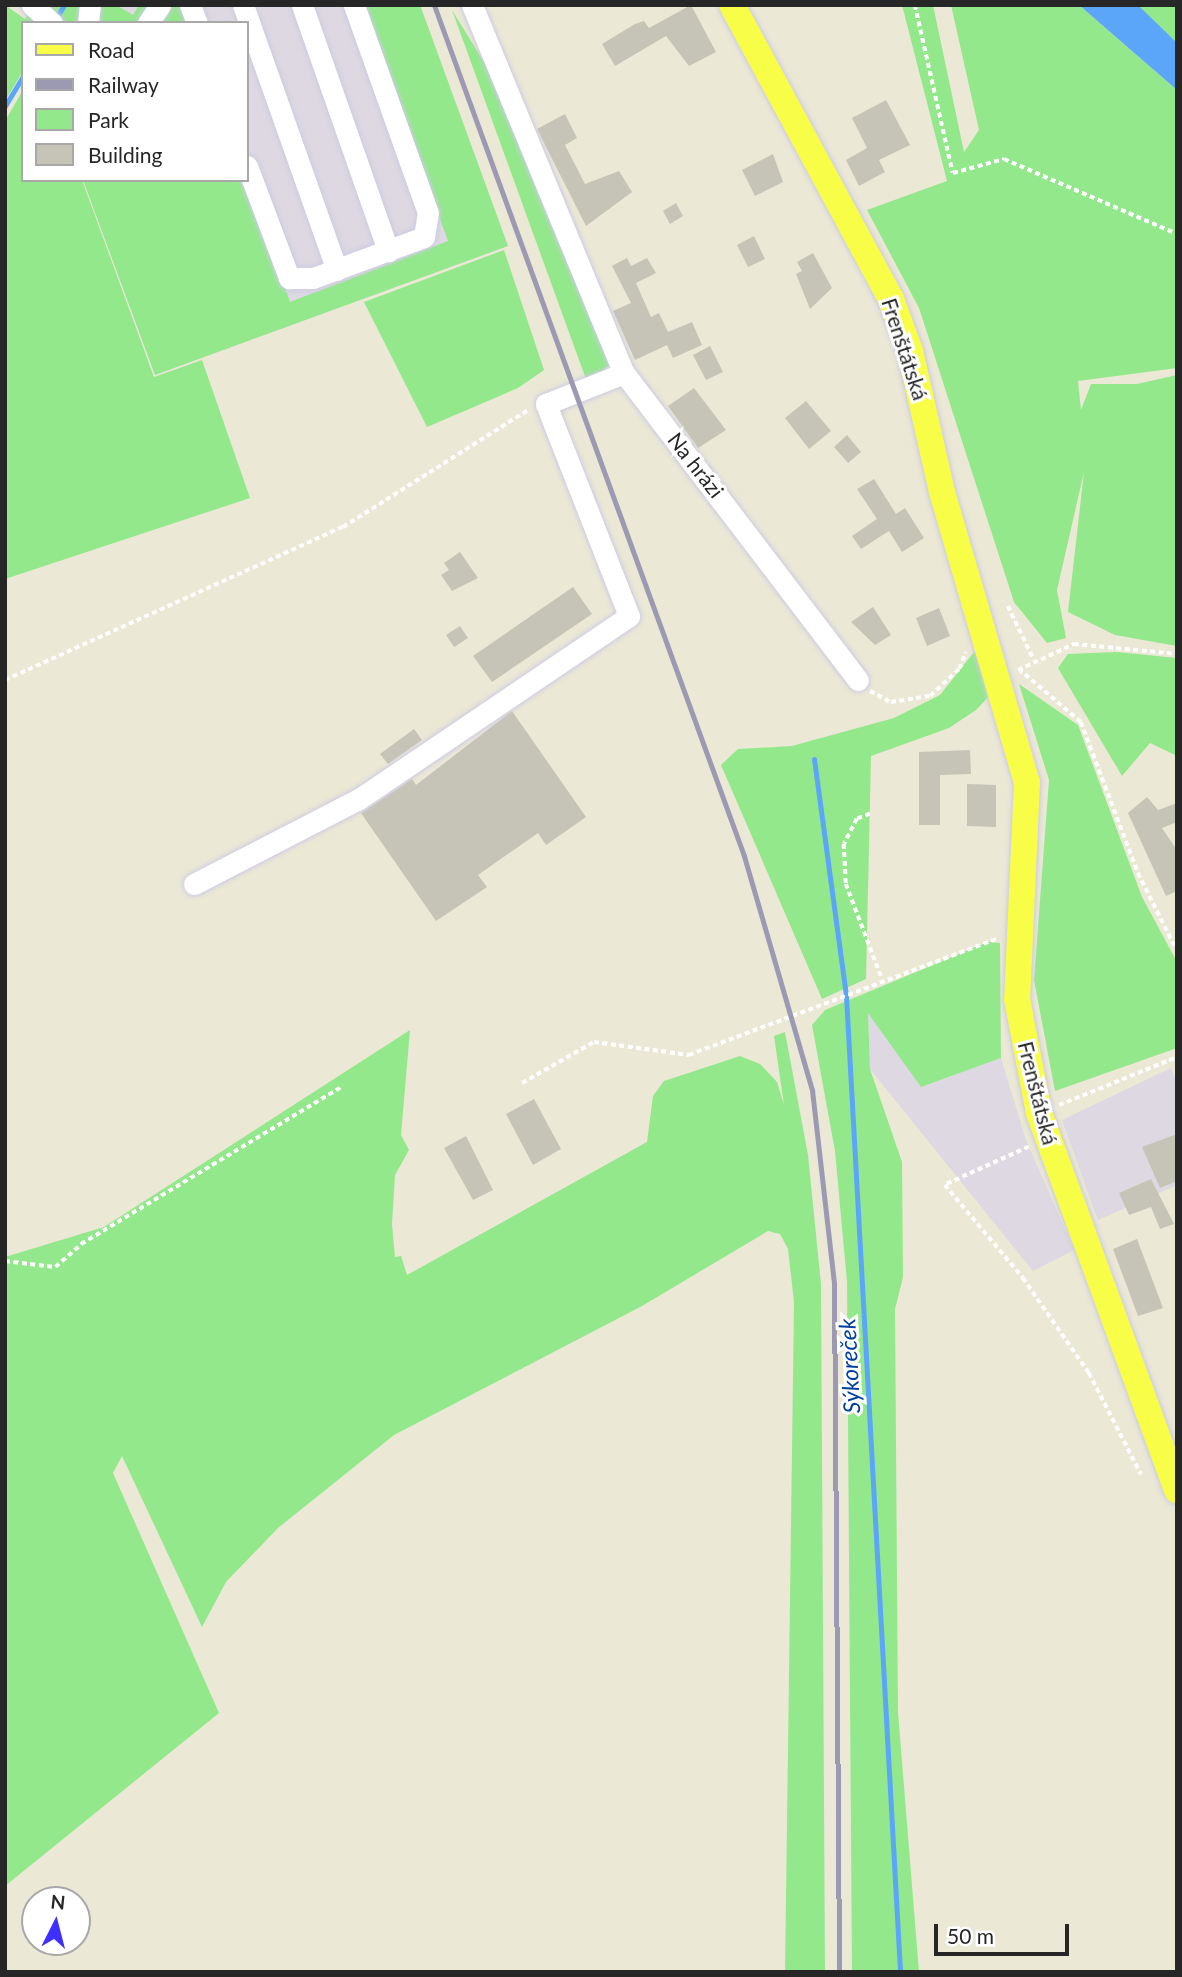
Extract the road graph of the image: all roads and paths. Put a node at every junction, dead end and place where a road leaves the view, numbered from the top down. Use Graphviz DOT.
graph roads {
  1 [pos="160,5"];
  2 [pos="243,5"];
  3 [pos="302,5"];
  4 [pos="354,5"];
  5 [pos="472,5"];
  6 [pos="733,5"];
  7 [pos="915,5"];
  8 [pos="149,21"];
  9 [pos="248,169"];
  10 [pos="953,173"];
  11 [pos="945,176"];
  12 [pos="1177,234"];
  13 [pos="388,251"];
  14 [pos="337,270"];
  15 [pos="624,373"];
  16 [pos="546,404"];
  17 [pos="1008,606"];
  18 [pos="976,640"];
  19 [pos="1177,654"];
  20 [pos="1034,660"];
  21 [pos="1009,674"];
  22 [pos="5,680"];
  23 [pos="858,680"];
  24 [pos="870,814"];
  25 [pos="194,884"];
  26 [pos="1020,939"];
  27 [pos="1177,951"];
  28 [pos="882,979"];
  29 [pos="1177,1057"];
  30 [pos="522,1083"];
  31 [pos="343,1086"];
  32 [pos="1043,1126"];
  33 [pos="5,1261"];
  34 [pos="1141,1474"];
  35 [pos="1177,1491"];
  1 -- 8 [label="street"];
  2 -- 14 [label="street"];
  3 -- 13 [label="street"];
  4 -- 13 [label="street"];
  5 -- 15 [label="street, Na hrázi"];
  6 -- 18 [label="main road, Frenštátská"];
  7 -- 10 [label="path"];
  9 -- 14 [label="street"];
  10 -- 11 [label="path"];
  10 -- 12 [label="path"];
  13 -- 14 [label="street"];
  15 -- 16 [label="street"];
  15 -- 23 [label="street, Na hrázi"];
  16 -- 22 [label="path"];
  16 -- 25 [label="street"];
  17 -- 20 [label="path"];
  18 -- 21 [label="main road, Frenštátská"];
  18 -- 23 [label="path"];
  19 -- 20 [label="path"];
  20 -- 21 [label="path"];
  21 -- 26 [label="main road, Frenštátská"];
  21 -- 27 [label="path"];
  24 -- 28 [label="path"];
  26 -- 28 [label="path"];
  26 -- 32 [label="main road, Frenštátská"];
  28 -- 30 [label="path"];
  29 -- 32 [label="path"];
  31 -- 33 [label="path"];
  32 -- 34 [label="path"];
  32 -- 35 [label="main road, Frenštátská"];
}
